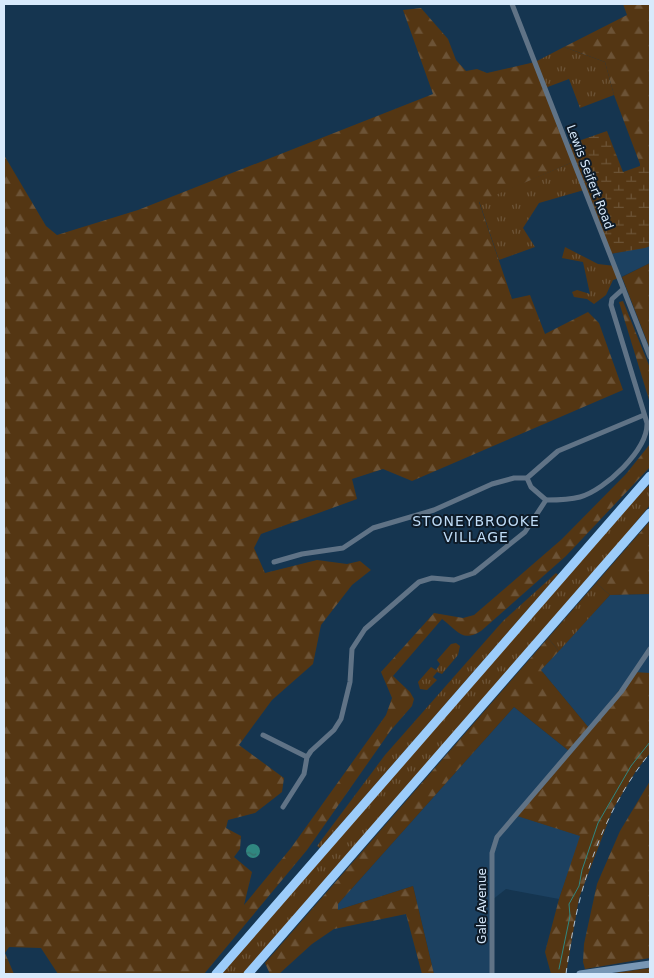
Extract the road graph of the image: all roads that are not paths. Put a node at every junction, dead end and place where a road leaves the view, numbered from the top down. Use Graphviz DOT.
graph roads {
  1 [pos="512,4"];
  2 [pos="623,289"];
  3 [pos="650,357"];
  4 [pos="644,414"];
  5 [pos="650,476"];
  6 [pos="527,478"];
  7 [pos="546,500"];
  8 [pos="650,512"];
  9 [pos="274,562"];
  10 [pos="650,649"];
  11 [pos="263,735"];
  12 [pos="307,757"];
  13 [pos="283,807"];
  14 [pos="650,964"];
  15 [pos="216,974"];
  16 [pos="248,974"];
  17 [pos="492,974"];
  18 [pos="580,974"];
  1 -- 2 [label="street, Lewis Seifert Road"];
  2 -- 3 [label="street, Lewis Seifert Road"];
  2 -- 4 [label="street"];
  4 -- 6 [label="street"];
  4 -- 7 [label="street"];
  5 -- 15 [label="highway"];
  6 -- 7 [label="street"];
  6 -- 9 [label="street"];
  7 -- 12 [label="street"];
  8 -- 16 [label="highway"];
  10 -- 17 [label="street, Gale Avenue"];
  11 -- 12 [label="street"];
  12 -- 13 [label="street"];
  14 -- 18 [label="main road"];
}
